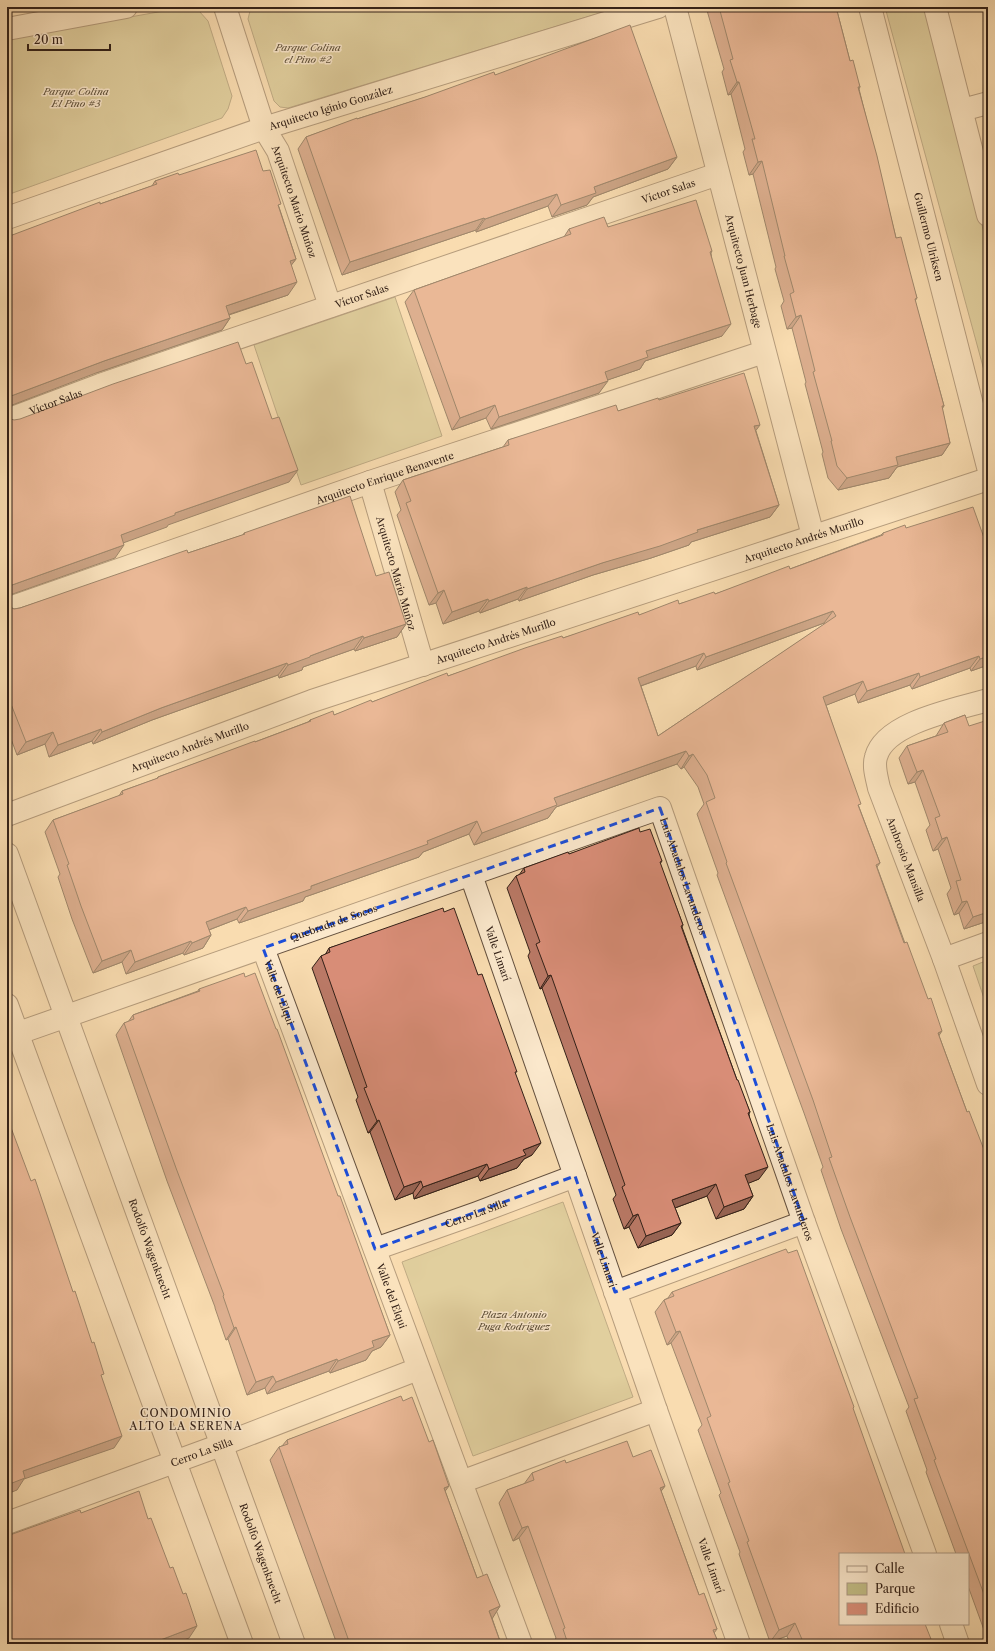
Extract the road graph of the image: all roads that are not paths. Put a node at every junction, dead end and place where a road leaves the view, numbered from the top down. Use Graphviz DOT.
graph roads {
  1 [pos="126,7"];
  2 [pos="225,7"];
  3 [pos="658,7"];
  4 [pos="675,7"];
  5 [pos="870,7"];
  6 [pos="935,7"];
  7 [pos="102,9"];
  8 [pos="7,29"];
  9 [pos="988,103"];
  10 [pos="962,110"];
  11 [pos="264,128"];
  12 [pos="718,174"];
  13 [pos="988,215"];
  14 [pos="7,218"];
  15 [pos="330,306"];
  16 [pos="764,352"];
  17 [pos="7,420"];
  18 [pos="988,467"];
  19 [pos="988,479"];
  20 [pos="370,482"];
  21 [pos="813,536"];
  22 [pos="7,609"];
  23 [pos="423,664"];
  24 [pos="988,700"];
  25 [pos="660,808"];
  26 [pos="7,815"];
  27 [pos="7,854"];
  28 [pos="471,875"];
  29 [pos="988,943"];
  30 [pos="263,948"];
  31 [pos="944,959"];
  32 [pos="7,1005"];
  33 [pos="65,1017"];
  34 [pos="12,1035"];
  35 [pos="988,1084"];
  36 [pos="575,1176"];
  37 [pos="804,1222"];
  38 [pos="375,1249"];
  39 [pos="616,1292"];
  40 [pos="418,1369"];
  41 [pos="656,1410"];
  42 [pos="221,1445"];
  43 [pos="176,1461"];
  44 [pos="461,1482"];
  45 [pos="7,1523"];
  46 [pos="925,1553"];
  47 [pos="951,1625"];
  48 [pos="242,1644"];
  49 [pos="294,1644"];
  50 [pos="520,1644"];
  51 [pos="740,1644"];
  52 [pos="958,1644"];
  1 -- 7 [label="street"];
  2 -- 11 [label="street, Arquitecto Mario Muñoz"];
  3 -- 11 [label="street, Arquitecto Iginio González"];
  4 -- 12 [label="street, Arquitecto Juan Herbage"];
  5 -- 18 [label="street, Guillermo Ulriksen"];
  6 -- 10 [label="street"];
  7 -- 8 [label="street"];
  9 -- 10 [label="street"];
  10 -- 13 [label="street"];
  11 -- 14 [label="street, Arquitecto Iginio González"];
  11 -- 15 [label="street, Arquitecto Mario Muñoz"];
  12 -- 15 [label="street, Víctor Salas"];
  12 -- 16 [label="street, Arquitecto Juan Herbage"];
  15 -- 17 [label="street, Víctor Salas"];
  16 -- 20 [label="street, Arquitecto Enrique Benavente"];
  16 -- 21 [label="street, Arquitecto Juan Herbage"];
  19 -- 21 [label="street, Arquitecto Andrés Murillo"];
  20 -- 22 [label="street, Arquitecto Enrique Benavente"];
  20 -- 23 [label="street, Arquitecto Mario Muñoz"];
  21 -- 23 [label="street, Arquitecto Andrés Murillo"];
  23 -- 26 [label="street, Arquitecto Andrés Murillo"];
  24 -- 31 [label="street, Ambrosio Mansilla"];
  25 -- 28 [label="street, Quebrada de Socos"];
  25 -- 37 [label="street, Luis Abadalos Lavanderos"];
  27 -- 33 [label="street, Rodolfo Wagenknecht"];
  28 -- 30 [label="street, Quebrada de Socos"];
  28 -- 36 [label="street, Valle Limarí"];
  29 -- 31 [label="street"];
  30 -- 33 [label="street, Quebrada de Socos"];
  30 -- 38 [label="street, Valle del Elqui"];
  31 -- 35 [label="street, Ambrosio Mansilla"];
  32 -- 34 [label="street"];
  33 -- 34 [label="street, Quebrada de Socos"];
  33 -- 42 [label="street, Rodolfo Wagenknecht"];
  34 -- 43 [label="street"];
  36 -- 38 [label="street, Cerro La Silla"];
  36 -- 39 [label="street, Valle Limarí"];
  37 -- 39 [label="street"];
  37 -- 46 [label="street, Luis Abadalos Lavanderos"];
  38 -- 40 [label="street, Valle del Elqui"];
  39 -- 41 [label="street, Valle Limarí"];
  40 -- 42 [label="street, Cerro La Silla"];
  40 -- 44 [label="street, Valle del Elqui"];
  41 -- 44 [label="street"];
  41 -- 51 [label="street, Valle Limarí"];
  42 -- 43 [label="street, Cerro La Silla"];
  42 -- 49 [label="street, Rodolfo Wagenknecht"];
  43 -- 45 [label="street, Cerro La Silla"];
  43 -- 48 [label="street"];
  44 -- 50 [label="street, Valle del Elqui"];
  47 -- 52 [label="street"];
}
